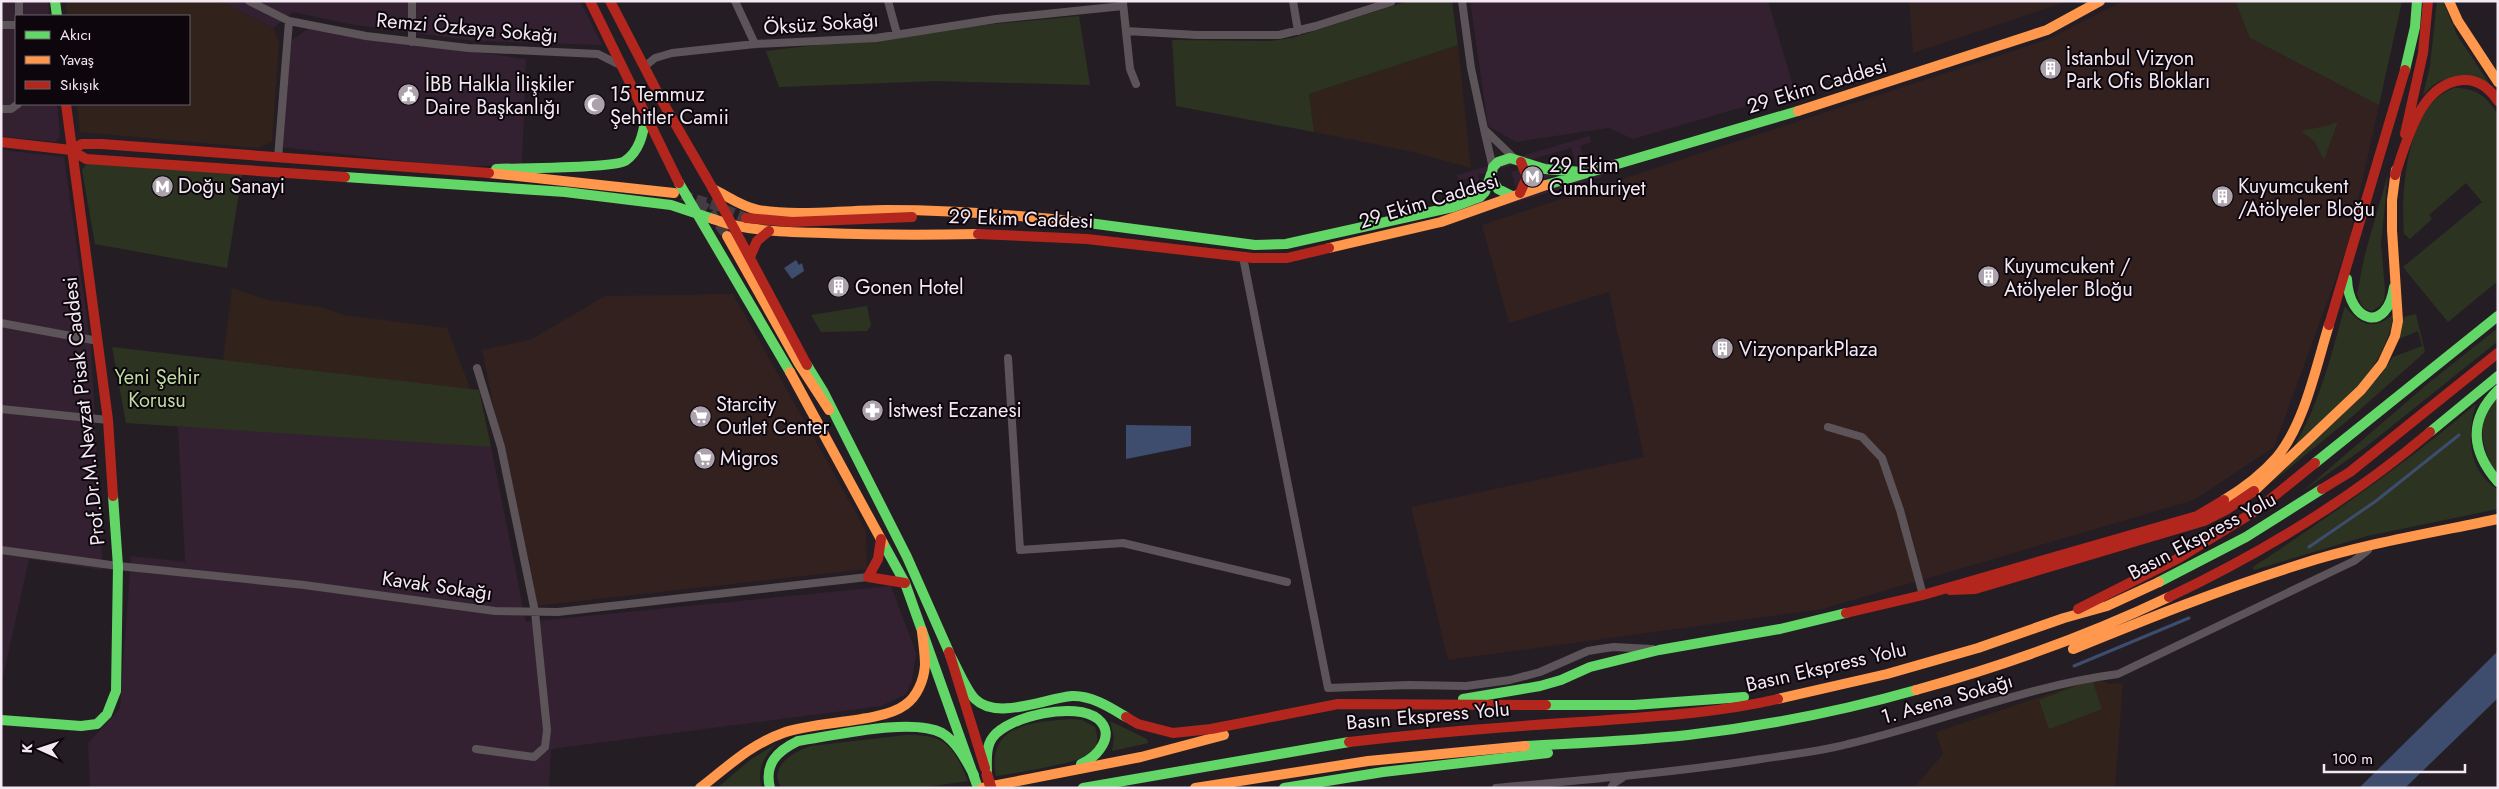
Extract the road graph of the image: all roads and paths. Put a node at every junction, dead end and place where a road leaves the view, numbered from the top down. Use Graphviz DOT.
graph roads {
  1 [pos="19,1"];
  2 [pos="55,1"];
  3 [pos="249,1"];
  4 [pos="412,1"];
  5 [pos="590,1"];
  6 [pos="610,1"];
  7 [pos="736,1"];
  8 [pos="888,1"];
  9 [pos="1292,1"];
  10 [pos="1462,1"];
  11 [pos="2100,1"];
  12 [pos="2417,1"];
  13 [pos="2428,1"];
  14 [pos="2449,1"];
  15 [pos="1391,2"];
  16 [pos="1123,3"];
  17 [pos="19,15"];
  18 [pos="57,15"];
  19 [pos="289,21"];
  20 [pos="1,25"];
  21 [pos="15,25"];
  22 [pos="1298,30"];
  23 [pos="1126,32"];
  24 [pos="897,34"];
  25 [pos="412,42"];
  26 [pos="610,44"];
  27 [pos="755,44"];
  28 [pos="598,54"];
  29 [pos="622,67"];
  30 [pos="644,68"];
  31 [pos="2498,82"];
  32 [pos="1136,84"];
  33 [pos="2498,101"];
  34 [pos="17,105"];
  35 [pos="66,105"];
  36 [pos="1,109"];
  37 [pos="646,116"];
  38 [pos="1484,129"];
  39 [pos="1,142"];
  40 [pos="71,150"];
  41 [pos="278,158"];
  42 [pos="1518,161"];
  43 [pos="1492,171"];
  44 [pos="483,172"];
  45 [pos="1591,172"];
  46 [pos="2395,175"];
  47 [pos="713,189"];
  48 [pos="674,193"];
  49 [pos="1516,194"];
  50 [pos="961,213"];
  51 [pos="696,214"];
  52 [pos="746,218"];
  53 [pos="730,231"];
  54 [pos="769,231"];
  55 [pos="750,257"];
  56 [pos="1243,257"];
  57 [pos="2347,271"];
  58 [pos="2395,281"];
  59 [pos="2498,316"];
  60 [pos="1,323"];
  61 [pos="98,341"];
  62 [pos="2498,353"];
  63 [pos="1008,358"];
  64 [pos="477,368"];
  65 [pos="2498,376"];
  66 [pos="2498,390"];
  67 [pos="1,409"];
  68 [pos="108,420"];
  69 [pos="1828,427"];
  70 [pos="844,432"];
  71 [pos="2498,482"];
  72 [pos="2498,519"];
  73 [pos="881,537"];
  74 [pos="2377,544"];
  75 [pos="1,550"];
  76 [pos="118,566"];
  77 [pos="868,577"];
  78 [pos="1287,582"];
  79 [pos="905,583"];
  80 [pos="1944,589"];
  81 [pos="1924,596"];
  82 [pos="535,612"];
  83 [pos="2064,618"];
  84 [pos="922,630"];
  85 [pos="1659,650"];
  86 [pos="2042,652"];
  87 [pos="950,655"];
  88 [pos="1784,696"];
  89 [pos="1432,704"];
  90 [pos="1281,714"];
  91 [pos="1,720"];
  92 [pos="1690,734"];
  93 [pos="476,749"];
  94 [pos="1398,772"];
  95 [pos="987,774"];
  96 [pos="974,775"];
  97 [pos="1629,776"];
  98 [pos="1041,777"];
  99 [pos="1546,783"];
  100 [pos="700,788"];
  101 [pos="770,788"];
  102 [pos="980,788"];
  103 [pos="991,788"];
  104 [pos="1083,788"];
  105 [pos="1195,788"];
  106 [pos="1284,788"];
  107 [pos="1335,788"];
  108 [pos="1496,788"];
  109 [pos="1564,788"];
  110 [pos="1610,788"];
  1 -- 17 [label="street"];
  2 -- 18 [label="main road"];
  3 -- 19 [label="street, Remzi Özkaya Sokağı"];
  4 -- 25 [label="street"];
  5 -- 26 [label="main road"];
  6 -- 30 [label="main road"];
  7 -- 27 [label="street"];
  8 -- 24 [label="street"];
  9 -- 22 [label="street"];
  10 -- 38 [label="street"];
  11 -- 45 [label="main road, 29 Ekim Caddesi"];
  12 -- 57 [label="main road"];
  13 -- 46 [label="main road"];
  14 -- 31 [label="main road"];
  15 -- 22 [label="street"];
  16 -- 23 [label="street"];
  16 -- 24 [label="street, Öksüz Sokağı"];
  19 -- 25 [label="street, Remzi Özkaya Sokağı"];
  19 -- 41 [label="street"];
  20 -- 21 [label="street"];
  22 -- 23 [label="street"];
  23 -- 32 [label="street"];
  24 -- 27 [label="street, Öksüz Sokağı"];
  25 -- 28 [label="street, Remzi Özkaya Sokağı"];
  26 -- 28 [label="street"];
  26 -- 29 [label="main road"];
  27 -- 30 [label="street, Öksüz Sokağı"];
  28 -- 29 [label="street"];
  29 -- 37 [label="main road"];
  30 -- 47 [label="main road"];
  33 -- 46 [label="main road"];
  34 -- 36 [label="street"];
  35 -- 40 [label="main road, Prof.Dr.M.Nevzat Pisak Caddesi"];
  37 -- 44 [label="main road"];
  37 -- 51 [label="main road"];
  38 -- 42 [label="street"];
  38 -- 43 [label="street"];
  39 -- 40 [label="main road"];
  40 -- 41 [label="main road"];
  40 -- 51 [label="main road, 29 Ekim Caddesi"];
  40 -- 61 [label="main road, Prof.Dr.M.Nevzat Pisak Caddesi"];
  41 -- 44 [label="main road"];
  42 -- 43 [label="main road"];
  42 -- 45 [label="main road"];
  42 -- 49 [label="main road"];
  43 -- 49 [label="main road"];
  43 -- 50 [label="main road, 29 Ekim Caddesi"];
  44 -- 48 [label="main road"];
  45 -- 49 [label="main road, 29 Ekim Caddesi"];
  46 -- 58 [label="main road"];
  47 -- 50 [label="main road, 29 Ekim Caddesi"];
  47 -- 53 [label="main road"];
  49 -- 56 [label="main road, 29 Ekim Caddesi"];
  50 -- 52 [label="main road"];
  51 -- 53 [label="main road, 29 Ekim Caddesi"];
  51 -- 73 [label="main road"];
  53 -- 54 [label="main road, 29 Ekim Caddesi"];
  53 -- 55 [label="main road"];
  53 -- 70 [label="main road"];
  54 -- 55 [label="main road"];
  54 -- 56 [label="main road, 29 Ekim Caddesi"];
  55 -- 70 [label="main road"];
  56 -- 85 [label="street"];
  57 -- 58 [label="main road"];
  57 -- 80 [label="main road"];
  58 -- 80 [label="main road"];
  59 -- 83 [label="main road"];
  60 -- 61 [label="street"];
  61 -- 68 [label="main road, Prof.Dr.M.Nevzat Pisak Caddesi"];
  62 -- 83 [label="main road, Basın Ekspress Yolu"];
  63 -- 78 [label="street"];
  64 -- 82 [label="street"];
  65 -- 86 [label="main road, Basın Ekspress Yolu"];
  66 -- 71 [label="main road"];
  67 -- 68 [label="street"];
  68 -- 76 [label="main road, Prof.Dr.M.Nevzat Pisak Caddesi"];
  69 -- 81 [label="street"];
  70 -- 87 [label="main road"];
  72 -- 74 [label="main road"];
  73 -- 77 [label="main road"];
  73 -- 79 [label="main road"];
  74 -- 86 [label="main road"];
  74 -- 97 [label="street, 1. Asena Sokağı"];
  75 -- 76 [label="street, Kavak Sokağı"];
  76 -- 82 [label="street, Kavak Sokağı"];
  76 -- 91 [label="main road, Prof.Dr.M.Nevzat Pisak Caddesi"];
  77 -- 79 [label="main road"];
  77 -- 82 [label="street, Kavak Sokağı"];
  79 -- 84 [label="main road"];
  80 -- 81 [label="main road"];
  81 -- 85 [label="main road"];
  82 -- 93 [label="street"];
  83 -- 88 [label="main road, Basın Ekspress Yolu"];
  84 -- 96 [label="main road"];
  84 -- 100 [label="main road"];
  85 -- 89 [label="main road"];
  86 -- 92 [label="main road, Basın Ekspress Yolu"];
  87 -- 90 [label="main road"];
  87 -- 95 [label="main road"];
  88 -- 89 [label="main road"];
  88 -- 104 [label="main road, Basın Ekspress Yolu"];
  89 -- 90 [label="main road"];
  90 -- 98 [label="main road"];
  92 -- 94 [label="main road"];
  92 -- 105 [label="main road, Basın Ekspress Yolu"];
  94 -- 106 [label="main road"];
  94 -- 107 [label="main road"];
  95 -- 98 [label="main road"];
  95 -- 103 [label="main road, bridge"];
  96 -- 101 [label="main road"];
  96 -- 102 [label="main road"];
  97 -- 99 [label="street, 1. Asena Sokağı"];
  97 -- 110 [label="street"];
  98 -- 102 [label="main road"];
  99 -- 108 [label="street, 1. Asena Sokağı"];
  99 -- 109 [label="street"];
}
